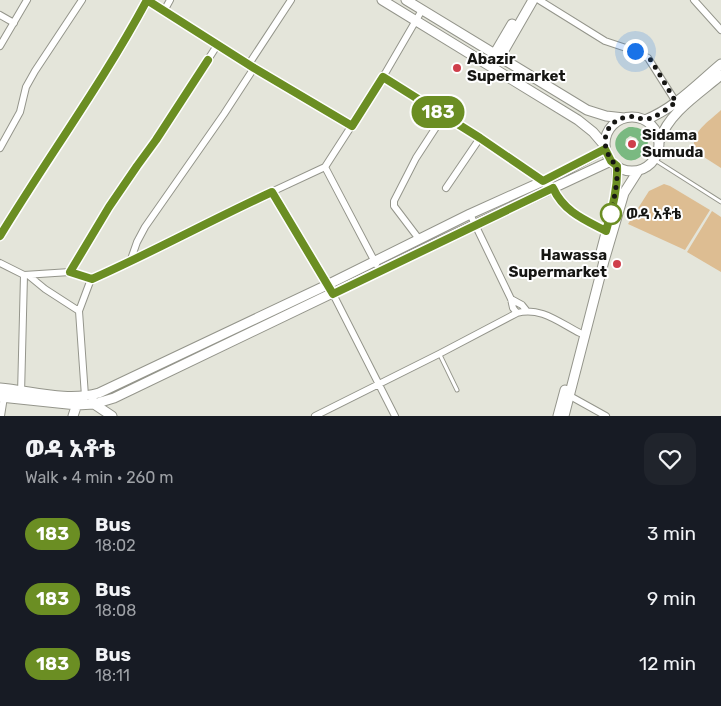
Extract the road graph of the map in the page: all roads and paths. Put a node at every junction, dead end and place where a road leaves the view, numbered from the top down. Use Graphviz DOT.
graph roads {
  1 [pos="27,0"];
  2 [pos="82,0"];
  3 [pos="147,0"];
  4 [pos="170,0"];
  5 [pos="291,0"];
  6 [pos="382,0"];
  7 [pos="406,0"];
  8 [pos="526,0"];
  9 [pos="533,0"];
  10 [pos="539,0"];
  11 [pos="694,0"];
  12 [pos="422,10"];
  13 [pos="164,11"];
  14 [pos="0,15"];
  15 [pos="417,21"];
  16 [pos="14,23"];
  17 [pos="721,30"];
  18 [pos="218,44"];
  19 [pos="0,46"];
  20 [pos="497,56"];
  21 [pos="721,64"];
  22 [pos="251,66"];
  23 [pos="491,66"];
  24 [pos="721,75"];
  25 [pos="383,77"];
  26 [pos="676,102"];
  27 [pos="444,115"];
  28 [pos="624,118"];
  29 [pos="646,120"];
  30 [pos="352,126"];
  31 [pos="593,132"];
  32 [pos="480,138"];
  33 [pos="660,140"];
  34 [pos="605,147"];
  35 [pos="0,148"];
  36 [pos="588,159"];
  37 [pos="655,160"];
  38 [pos="614,164"];
  39 [pos="326,167"];
  40 [pos="638,171"];
  41 [pos="543,181"];
  42 [pos="446,188"];
  43 [pos="553,188"];
  44 [pos="272,192"];
  45 [pos="721,202"];
  46 [pos="470,214"];
  47 [pos="476,224"];
  48 [pos="606,231"];
  49 [pos="0,236"];
  50 [pos="419,239"];
  51 [pos="374,260"];
  52 [pos="130,262"];
  53 [pos="0,263"];
  54 [pos="380,271"];
  55 [pos="70,272"];
  56 [pos="26,275"];
  57 [pos="92,279"];
  58 [pos="327,285"];
  59 [pos="333,294"];
  60 [pos="511,299"];
  61 [pos="526,310"];
  62 [pos="79,311"];
  63 [pos="517,313"];
  64 [pos="234,330"];
  65 [pos="580,333"];
  66 [pos="238,339"];
  67 [pos="440,354"];
  68 [pos="379,384"];
  69 [pos="0,388"];
  70 [pos="457,390"];
  71 [pos="21,394"];
  72 [pos="570,396"];
  73 [pos="2,397"];
  74 [pos="85,399"];
  75 [pos="1,416"];
  76 [pos="73,416"];
  77 [pos="79,416"];
  78 [pos="112,416"];
  79 [pos="315,416"];
  80 [pos="395,416"];
  81 [pos="558,416"];
  82 [pos="564,416"];
  83 [pos="606,416"];
  1 -- 16 [label="street"];
  2 -- 35 [label="street"];
  3 -- 13 [label="street"];
  3 -- 49 [label="street"];
  4 -- 13 [label="street"];
  5 -- 22 [label="street"];
  6 -- 15 [label="main road"];
  7 -- 12 [label="main road"];
  8 -- 20 [label="main road"];
  9 -- 20 [label="main road"];
  10 -- 26 [label="street"];
  11 -- 17 [label="street"];
  12 -- 15 [label="street"];
  12 -- 20 [label="main road"];
  13 -- 18 [label="street"];
  14 -- 16 [label="street"];
  15 -- 23 [label="main road"];
  15 -- 25 [label="street"];
  16 -- 19 [label="street"];
  18 -- 22 [label="street"];
  18 -- 55 [label="street"];
  20 -- 23 [label="main road"];
  20 -- 28 [label="main road"];
  21 -- 26 [label="main road"];
  22 -- 30 [label="street"];
  22 -- 52 [label="street"];
  23 -- 31 [label="main road"];
  24 -- 33 [label="main road"];
  25 -- 27 [label="street"];
  25 -- 30 [label="street"];
  26 -- 29 [label="main road"];
  27 -- 32 [label="street"];
  27 -- 50 [label="street"];
  28 -- 29 [label="main road"];
  28 -- 34 [label="main road"];
  29 -- 33 [label="main road"];
  30 -- 39 [label="street"];
  31 -- 34 [label="main road"];
  31 -- 36 [label="main road"];
  32 -- 41 [label="street"];
  32 -- 42 [label="street"];
  33 -- 37 [label="main road"];
  34 -- 36 [label="main road"];
  34 -- 38 [label="main road"];
  36 -- 41 [label="main road"];
  37 -- 40 [label="main road"];
  37 -- 45 [label="lane"];
  38 -- 40 [label="main road"];
  38 -- 43 [label="main road"];
  38 -- 48 [label="main road"];
  39 -- 44 [label="street"];
  39 -- 51 [label="street"];
  40 -- 72 [label="main road"];
  41 -- 46 [label="main road"];
  43 -- 47 [label="main road"];
  43 -- 48 [label="lane"];
  44 -- 52 [label="street"];
  44 -- 58 [label="street"];
  46 -- 47 [label="street"];
  46 -- 50 [label="main road"];
  47 -- 54 [label="main road"];
  47 -- 60 [label="street"];
  48 -- 65 [label="main road"];
  50 -- 51 [label="main road"];
  51 -- 54 [label="street"];
  51 -- 58 [label="main road"];
  52 -- 57 [label="street"];
  53 -- 56 [label="street"];
  54 -- 59 [label="main road"];
  55 -- 56 [label="street"];
  55 -- 57 [label="street"];
  56 -- 62 [label="street"];
  56 -- 71 [label="street"];
  57 -- 62 [label="street"];
  58 -- 59 [label="street"];
  58 -- 64 [label="main road"];
  59 -- 66 [label="main road"];
  59 -- 68 [label="street"];
  60 -- 61 [label="street"];
  60 -- 63 [label="street"];
  61 -- 63 [label="street"];
  61 -- 65 [label="street"];
  62 -- 74 [label="street"];
  63 -- 67 [label="street"];
  64 -- 66 [label="main road"];
  64 -- 74 [label="main road"];
  65 -- 81 [label="main road"];
  66 -- 74 [label="main road"];
  67 -- 68 [label="street"];
  67 -- 70 [label="lane"];
  68 -- 79 [label="street"];
  68 -- 80 [label="street"];
  69 -- 71 [label="main road"];
  71 -- 73 [label="main road"];
  71 -- 74 [label="main road"];
  72 -- 82 [label="main road"];
  72 -- 83 [label="street"];
  73 -- 75 [label="street"];
  74 -- 76 [label="main road"];
  74 -- 77 [label="main road"];
  74 -- 78 [label="main road"];
}
